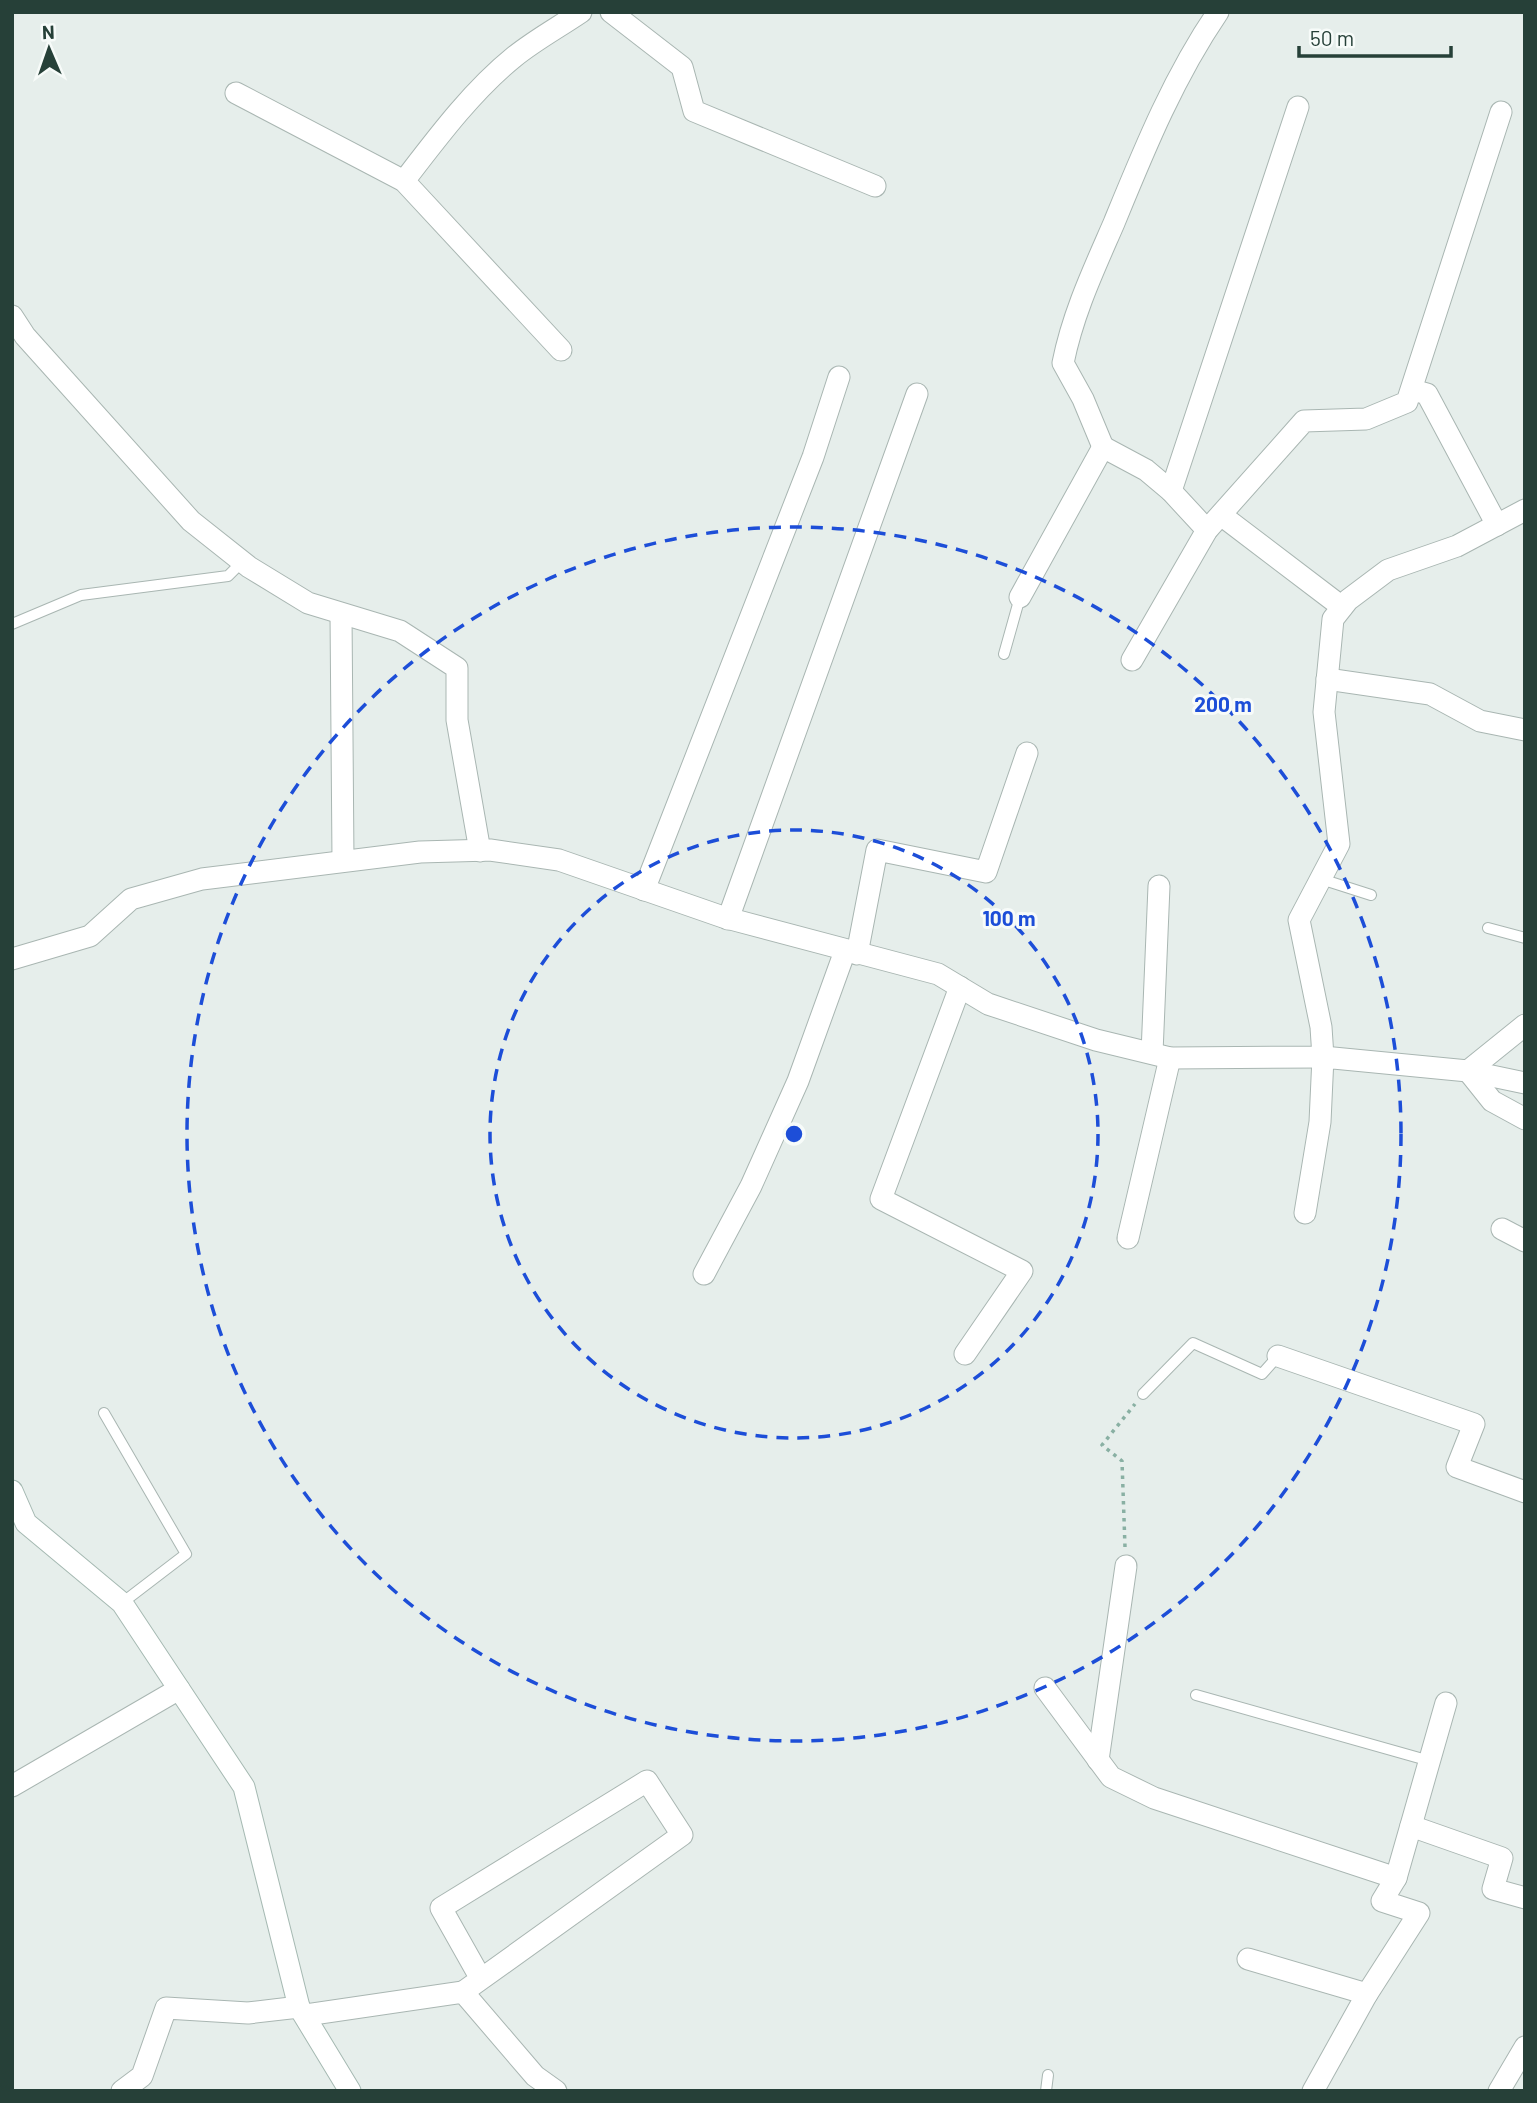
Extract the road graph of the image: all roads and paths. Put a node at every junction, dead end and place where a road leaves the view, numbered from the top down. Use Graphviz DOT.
graph roads {
  1 [pos="581,12"];
  2 [pos="611,12"];
  3 [pos="1218,12"];
  4 [pos="236,93"];
  5 [pos="1298,107"];
  6 [pos="1502,112"];
  7 [pos="404,181"];
  8 [pos="875,186"];
  9 [pos="12,316"];
  10 [pos="561,350"];
  11 [pos="839,377"];
  12 [pos="1413,390"];
  13 [pos="917,394"];
  14 [pos="1103,447"];
  15 [pos="1171,491"];
  16 [pos="1525,510"];
  17 [pos="1214,522"];
  18 [pos="1497,525"];
  19 [pos="242,562"];
  20 [pos="1020,597"];
  21 [pos="1342,607"];
  22 [pos="341,614"];
  23 [pos="12,624"];
  24 [pos="1004,654"];
  25 [pos="1132,660"];
  26 [pos="1327,680"];
  27 [pos="1525,730"];
  28 [pos="1027,753"];
  29 [pos="480,851"];
  30 [pos="343,860"];
  31 [pos="1321,879"];
  32 [pos="1159,886"];
  33 [pos="644,890"];
  34 [pos="1371,895"];
  35 [pos="728,919"];
  36 [pos="1488,928"];
  37 [pos="1525,938"];
  38 [pos="851,952"];
  39 [pos="12,959"];
  40 [pos="960,987"];
  41 [pos="1525,1025"];
  42 [pos="1161,1056"];
  43 [pos="1323,1057"];
  44 [pos="1468,1071"];
  45 [pos="1525,1083"];
  46 [pos="1525,1119"];
  47 [pos="1305,1213"];
  48 [pos="1502,1229"];
  49 [pos="1128,1238"];
  50 [pos="1525,1241"];
  51 [pos="704,1274"];
  52 [pos="965,1354"];
  53 [pos="1278,1356"];
  54 [pos="1143,1394"];
  55 [pos="104,1413"];
  56 [pos="12,1491"];
  57 [pos="1525,1492"];
  58 [pos="1126,1566"];
  59 [pos="122,1603"];
  60 [pos="1045,1688"];
  61 [pos="179,1689"];
  62 [pos="1196,1695"];
  63 [pos="1446,1703"];
  64 [pos="1098,1760"];
  65 [pos="1430,1761"];
  66 [pos="12,1786"];
  67 [pos="1411,1826"];
  68 [pos="1396,1878"];
  69 [pos="1525,1898"];
  70 [pos="1248,1959"];
  71 [pos="481,1979"];
  72 [pos="463,1992"];
  73 [pos="1367,1994"];
  74 [pos="303,2011"];
  75 [pos="1525,2047"];
  76 [pos="1048,2075"];
  77 [pos="122,2091"];
  78 [pos="350,2091"];
  79 [pos="556,2091"];
  80 [pos="1046,2091"];
  81 [pos="1313,2091"];
  82 [pos="1499,2091"];
  1 -- 7 [label="street"];
  2 -- 8 [label="street"];
  3 -- 14 [label="street"];
  4 -- 7 [label="street"];
  5 -- 15 [label="street"];
  6 -- 12 [label="street"];
  7 -- 10 [label="street"];
  9 -- 19 [label="street"];
  11 -- 33 [label="street"];
  12 -- 17 [label="street"];
  12 -- 18 [label="street"];
  13 -- 35 [label="street"];
  14 -- 15 [label="street"];
  14 -- 20 [label="street"];
  15 -- 17 [label="street"];
  16 -- 18 [label="street"];
  17 -- 21 [label="street"];
  17 -- 25 [label="street"];
  18 -- 21 [label="street"];
  19 -- 22 [label="street"];
  19 -- 23 [label="lane"];
  20 -- 24 [label="lane"];
  21 -- 26 [label="street"];
  22 -- 29 [label="street"];
  22 -- 30 [label="street"];
  26 -- 27 [label="street"];
  26 -- 31 [label="street"];
  28 -- 38 [label="street"];
  29 -- 30 [label="street"];
  29 -- 33 [label="street"];
  30 -- 39 [label="street"];
  31 -- 34 [label="lane"];
  31 -- 43 [label="street"];
  32 -- 42 [label="street"];
  33 -- 35 [label="street"];
  35 -- 38 [label="street"];
  36 -- 37 [label="lane"];
  38 -- 40 [label="street"];
  38 -- 51 [label="street"];
  40 -- 42 [label="street"];
  40 -- 52 [label="street"];
  41 -- 44 [label="street"];
  42 -- 43 [label="street"];
  42 -- 49 [label="street"];
  43 -- 44 [label="street"];
  43 -- 47 [label="street"];
  44 -- 45 [label="street"];
  44 -- 46 [label="street"];
  48 -- 50 [label="street"];
  53 -- 54 [label="lane"];
  53 -- 57 [label="street"];
  54 -- 58 [label="path"];
  55 -- 59 [label="lane"];
  56 -- 59 [label="street"];
  58 -- 64 [label="street"];
  59 -- 61 [label="street"];
  60 -- 64 [label="street"];
  61 -- 66 [label="street"];
  61 -- 74 [label="street"];
  62 -- 65 [label="lane"];
  63 -- 65 [label="street"];
  64 -- 68 [label="street"];
  65 -- 67 [label="street"];
  67 -- 68 [label="street"];
  67 -- 69 [label="street"];
  68 -- 73 [label="street"];
  70 -- 73 [label="street"];
  71 -- 71 [label="street"];
  71 -- 72 [label="street"];
  72 -- 74 [label="street"];
  72 -- 79 [label="street"];
  73 -- 81 [label="street"];
  74 -- 77 [label="street"];
  74 -- 78 [label="street"];
  75 -- 82 [label="street"];
  76 -- 80 [label="lane"];
}
